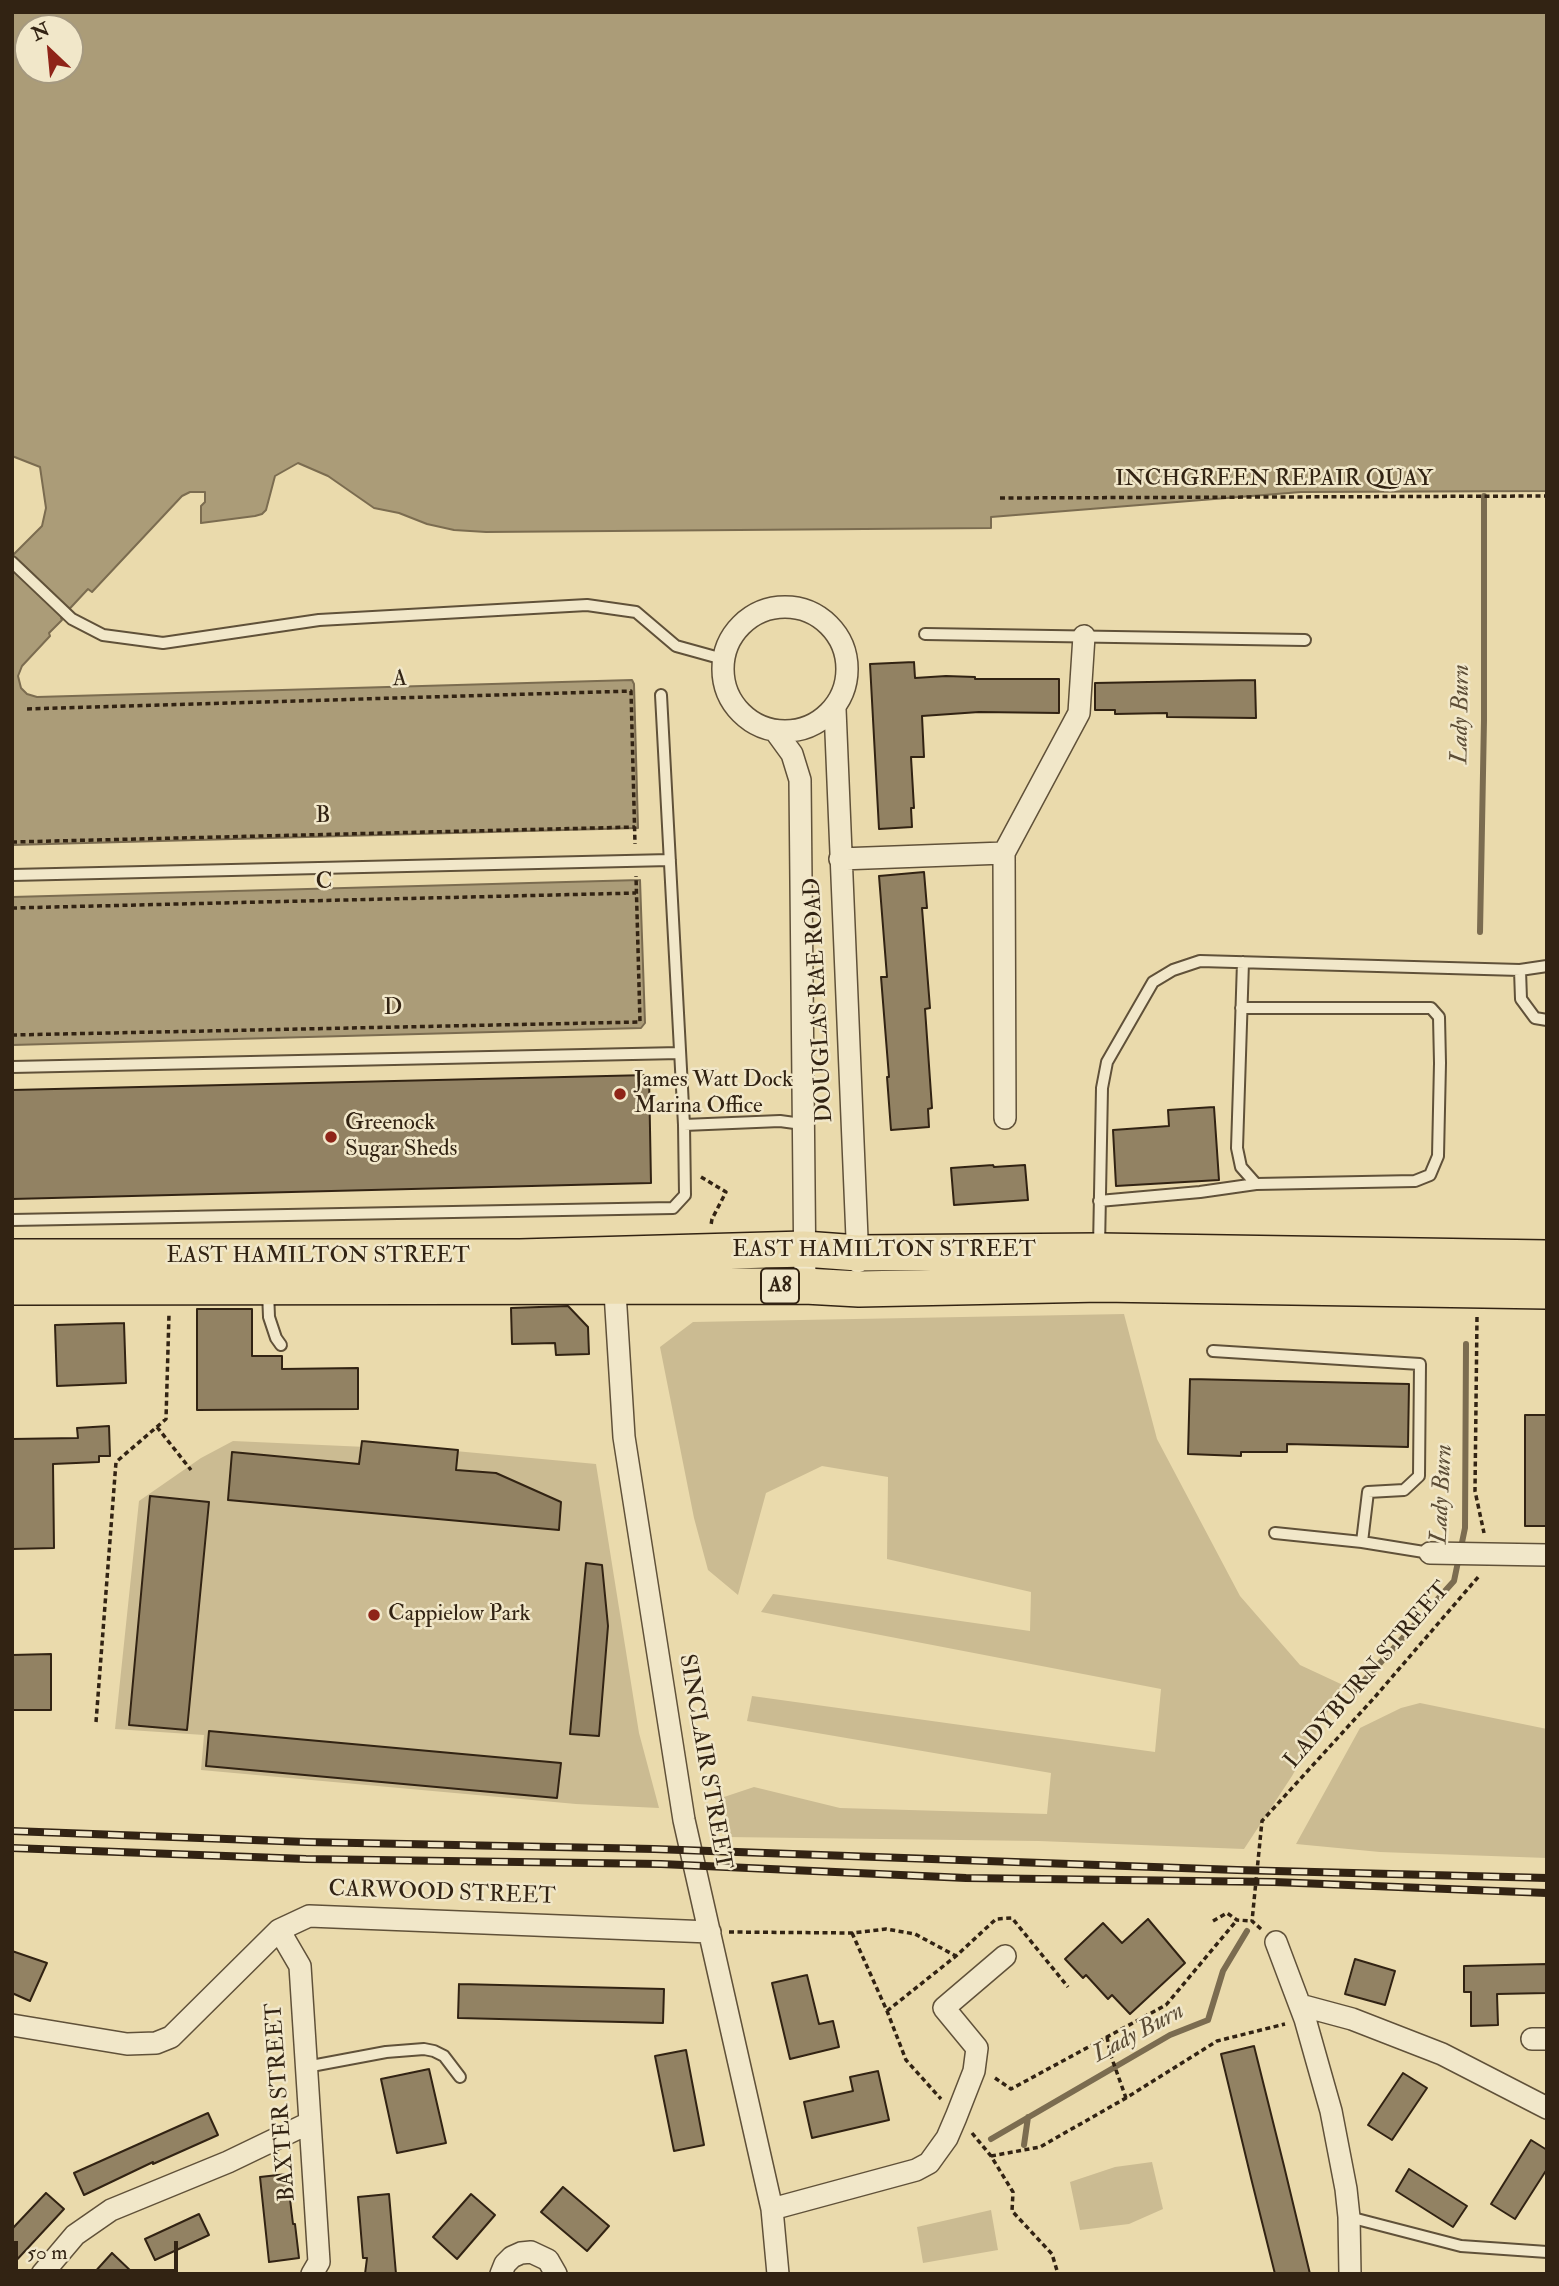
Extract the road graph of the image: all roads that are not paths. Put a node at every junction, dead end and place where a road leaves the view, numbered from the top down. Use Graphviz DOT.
graph roads {
  1 [pos="12,562"];
  2 [pos="925,634"];
  3 [pos="1084,636"];
  4 [pos="1305,640"];
  5 [pos="723,659"];
  6 [pos="661,695"];
  7 [pos="835,709"];
  8 [pos="776,732"];
  9 [pos="1004,853"];
  10 [pos="840,859"];
  11 [pos="670,860"];
  12 [pos="12,875"];
  13 [pos="1243,962"];
  14 [pos="1547,966"];
  15 [pos="1520,970"];
  16 [pos="1241,1008"];
  17 [pos="1547,1020"];
  18 [pos="680,1053"];
  19 [pos="12,1067"];
  20 [pos="1005,1118"];
  21 [pos="802,1124"];
  22 [pos="684,1125"];
  23 [pos="1256,1184"];
  24 [pos="1099,1201"];
  25 [pos="12,1220"];
  26 [pos="804,1249"];
  27 [pos="858,1253"];
  28 [pos="12,1257"];
  29 [pos="1547,1258"];
  30 [pos="1100,1268"];
  31 [pos="614,1270"];
  32 [pos="102,1272"];
  33 [pos="804,1286"];
  34 [pos="12,1287"];
  35 [pos="268,1288"];
  36 [pos="859,1289"];
  37 [pos="1547,1291"];
  38 [pos="281,1345"];
  39 [pos="1213,1350"];
  40 [pos="1275,1533"];
  41 [pos="1362,1542"];
  42 [pos="1430,1553"];
  43 [pos="1547,1555"];
  44 [pos="279,1930"];
  45 [pos="710,1932"];
  46 [pos="1276,1942"];
  47 [pos="1005,1955"];
  48 [pos="1303,2012"];
  49 [pos="12,2025"];
  50 [pos="306,2067"];
  51 [pos="460,2077"];
  52 [pos="1547,2108"];
  53 [pos="309,2123"];
  54 [pos="772,2209"];
  55 [pos="1349,2217"];
  56 [pos="1547,2252"];
  57 [pos="42,2274"];
  58 [pos="312,2274"];
  59 [pos="501,2274"];
  60 [pos="556,2274"];
  61 [pos="778,2274"];
  62 [pos="1350,2274"];
  1 -- 5 [label="lane"];
  2 -- 3 [label="lane"];
  3 -- 4 [label="lane"];
  3 -- 9 [label="street"];
  5 -- 7 [label="street"];
  5 -- 8 [label="street"];
  6 -- 11 [label="lane"];
  7 -- 8 [label="street"];
  7 -- 10 [label="street, DOUGLAS RAE ROAD"];
  8 -- 21 [label="street, DOUGLAS RAE ROAD"];
  9 -- 10 [label="street"];
  9 -- 20 [label="street"];
  10 -- 27 [label="street, DOUGLAS RAE ROAD"];
  11 -- 12 [label="lane"];
  11 -- 18 [label="lane"];
  13 -- 15 [label="lane"];
  13 -- 16 [label="lane"];
  13 -- 24 [label="lane"];
  14 -- 15 [label="lane"];
  15 -- 17 [label="lane"];
  16 -- 23 [label="lane"];
  16 -- 23 [label="lane"];
  18 -- 19 [label="lane"];
  18 -- 22 [label="lane"];
  21 -- 22 [label="lane"];
  21 -- 26 [label="street, DOUGLAS RAE ROAD"];
  22 -- 25 [label="lane"];
  23 -- 24 [label="lane"];
  24 -- 30 [label="lane"];
  26 -- 27 [label="highway, EAST HAMILTON STREET / A8"];
  26 -- 31 [label="highway, EAST HAMILTON STREET / A8"];
  26 -- 33 [label="street, DOUGLAS RAE ROAD"];
  27 -- 30 [label="highway, EAST HAMILTON STREET / A8"];
  27 -- 36 [label="street, DOUGLAS RAE ROAD"];
  28 -- 32 [label="highway, EAST HAMILTON STREET / A8"];
  29 -- 30 [label="highway, EAST HAMILTON STREET / A8"];
  30 -- 36 [label="highway, EAST HAMILTON STREET / A8"];
  30 -- 37 [label="highway, EAST HAMILTON STREET / A8"];
  31 -- 32 [label="highway, EAST HAMILTON STREET / A8"];
  31 -- 33 [label="highway, EAST HAMILTON STREET / A8"];
  31 -- 35 [label="highway, EAST HAMILTON STREET / A8"];
  31 -- 45 [label="street, SINCLAIR STREET"];
  32 -- 34 [label="highway, EAST HAMILTON STREET / A8"];
  32 -- 35 [label="highway, EAST HAMILTON STREET / A8"];
  33 -- 36 [label="highway, EAST HAMILTON STREET / A8"];
  35 -- 38 [label="lane"];
  39 -- 41 [label="lane"];
  40 -- 41 [label="lane"];
  41 -- 42 [label="lane"];
  42 -- 43 [label="street"];
  44 -- 45 [label="street, CARWOOD STREET"];
  44 -- 49 [label="street, CARWOOD STREET"];
  44 -- 50 [label="street, BAXTER STREET"];
  45 -- 54 [label="street, SINCLAIR STREET"];
  46 -- 48 [label="street"];
  47 -- 54 [label="street"];
  48 -- 52 [label="street"];
  48 -- 55 [label="street"];
  50 -- 51 [label="lane"];
  50 -- 53 [label="street, BAXTER STREET"];
  53 -- 57 [label="street"];
  53 -- 58 [label="street, BAXTER STREET"];
  54 -- 61 [label="street, SINCLAIR STREET"];
  55 -- 56 [label="lane"];
  55 -- 62 [label="street"];
  59 -- 60 [label="street"];
}
